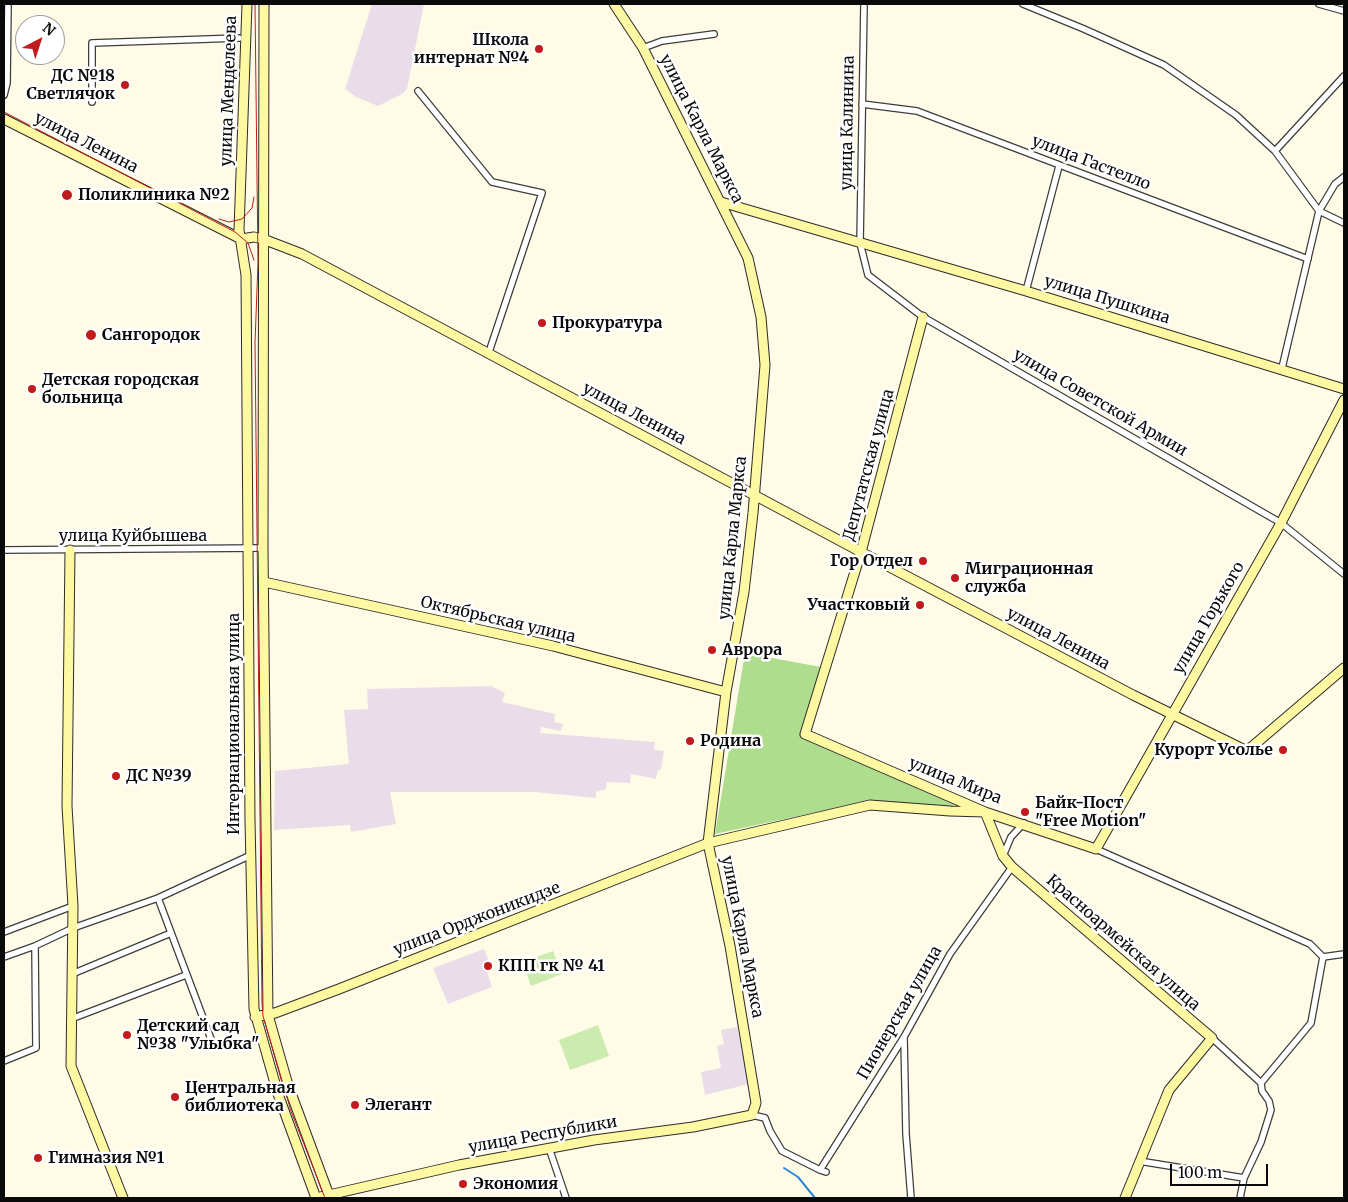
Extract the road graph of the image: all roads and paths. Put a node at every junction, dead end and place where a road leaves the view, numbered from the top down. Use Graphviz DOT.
graph roads {
  1 [pos="8,4"];
  2 [pos="247,4"];
  3 [pos="264,4"];
  4 [pos="614,4"];
  5 [pos="864,4"];
  6 [pos="1022,4"];
  7 [pos="1319,4"];
  8 [pos="1344,11"];
  9 [pos="714,34"];
  10 [pos="239,38"];
  11 [pos="643,48"];
  12 [pos="1344,76"];
  13 [pos="418,90"];
  14 [pos="4,95"];
  15 [pos="92,102"];
  16 [pos="862,104"];
  17 [pos="4,119"];
  18 [pos="1275,151"];
  19 [pos="1059,166"];
  20 [pos="1344,177"];
  21 [pos="721,202"];
  22 [pos="1319,212"];
  23 [pos="1344,223"];
  24 [pos="241,239"];
  25 [pos="263,239"];
  26 [pos="860,243"];
  27 [pos="1308,260"];
  28 [pos="1026,291"];
  29 [pos="923,317"];
  30 [pos="488,352"];
  31 [pos="1282,368"];
  32 [pos="1344,389"];
  33 [pos="1344,400"];
  34 [pos="753,495"];
  35 [pos="1281,523"];
  36 [pos="248,548"];
  37 [pos="262,548"];
  38 [pos="4,550"];
  39 [pos="70,550"];
  40 [pos="861,552"];
  41 [pos="1344,574"];
  42 [pos="264,582"];
  43 [pos="1344,668"];
  44 [pos="726,692"];
  45 [pos="1171,713"];
  46 [pos="805,734"];
  47 [pos="985,812"];
  48 [pos="1024,823"];
  49 [pos="708,843"];
  50 [pos="1096,848"];
  51 [pos="251,854"];
  52 [pos="1003,856"];
  53 [pos="1012,867"];
  54 [pos="158,898"];
  55 [pos="73,906"];
  56 [pos="73,928"];
  57 [pos="4,932"];
  58 [pos="171,933"];
  59 [pos="35,946"];
  60 [pos="1344,954"];
  61 [pos="4,957"];
  62 [pos="1324,957"];
  63 [pos="72,974"];
  64 [pos="186,975"];
  65 [pos="268,1015"];
  66 [pos="255,1017"];
  67 [pos="71,1019"];
  68 [pos="904,1037"];
  69 [pos="1212,1038"];
  70 [pos="211,1039"];
  71 [pos="4,1061"];
  72 [pos="1261,1083"];
  73 [pos="752,1115"];
  74 [pos="550,1148"];
  75 [pos="1139,1161"];
  76 [pos="1244,1178"];
  77 [pos="329,1196"];
  78 [pos="123,1198"];
  79 [pos="316,1198"];
  80 [pos="566,1198"];
  81 [pos="911,1198"];
  82 [pos="1125,1198"];
  83 [pos="1240,1198"];
  1 -- 14 [label="street"];
  2 -- 24 [label="street, улица Менделеева"];
  3 -- 25 [label="street, улица Менделеева"];
  4 -- 11 [label="street, улица Карла Маркса"];
  5 -- 16 [label="street, улица Калинина"];
  6 -- 18 [label="street"];
  7 -- 8 [label="street"];
  9 -- 11 [label="street"];
  10 -- 15 [label="street"];
  11 -- 21 [label="street, улица Карла Маркса"];
  12 -- 18 [label="street"];
  13 -- 30 [label="street"];
  16 -- 19 [label="street, улица Гастелло"];
  16 -- 26 [label="street, улица Калинина"];
  17 -- 24 [label="street, улица Ленина"];
  18 -- 22 [label="street"];
  19 -- 27 [label="street, улица Гастелло"];
  19 -- 28 [label="street"];
  20 -- 22 [label="street"];
  21 -- 26 [label="street, улица Пушкина"];
  21 -- 28 [label="street"];
  21 -- 34 [label="street, улица Карла Маркса"];
  22 -- 23 [label="street"];
  22 -- 27 [label="street"];
  24 -- 25 [label="street, улица Ленина"];
  24 -- 36 [label="street, Интернациональная улица"];
  25 -- 30 [label="street, улица Ленина"];
  25 -- 37 [label="street, Интернациональная улица"];
  26 -- 28 [label="street, улица Пушкина"];
  26 -- 29 [label="street, улица Советской Армии"];
  27 -- 31 [label="street"];
  28 -- 31 [label="street, улица Пушкина"];
  29 -- 35 [label="street, улица Советской Армии"];
  29 -- 40 [label="street, Депутатская улица"];
  30 -- 34 [label="street, улица Ленина"];
  31 -- 32 [label="street, улица Пушкина"];
  33 -- 35 [label="street, улица Горького"];
  34 -- 40 [label="street, улица Ленина"];
  34 -- 44 [label="street, улица Карла Маркса"];
  35 -- 41 [label="street, улица Советской Армии"];
  35 -- 45 [label="street, улица Горького"];
  36 -- 37 [label="street, улица Куйбышева"];
  36 -- 39 [label="street, улица Куйбышева"];
  36 -- 51 [label="street, Интернациональная улица"];
  37 -- 42 [label="street, Интернациональная улица"];
  38 -- 39 [label="street, улица Куйбышева"];
  39 -- 55 [label="street"];
  40 -- 45 [label="street, улица Ленина"];
  40 -- 46 [label="street, Депутатская улица"];
  42 -- 44 [label="street, Октябрьская улица"];
  42 -- 65 [label="street, Интернациональная улица"];
  43 -- 45 [label="street, улица Ленина"];
  44 -- 49 [label="street, улица Карла Маркса"];
  45 -- 50 [label="street, улица Горького"];
  46 -- 47 [label="street, улица Мира"];
  47 -- 48 [label="street, улица Мира"];
  47 -- 49 [label="street, улица Орджоникидзе"];
  47 -- 52 [label="street, Красноармейская улица"];
  48 -- 50 [label="street, улица Мира"];
  48 -- 52 [label="street"];
  49 -- 65 [label="street, улица Орджоникидзе"];
  49 -- 73 [label="street, улица Карла Маркса"];
  50 -- 62 [label="street"];
  51 -- 54 [label="street"];
  51 -- 66 [label="street, Интернациональная улица"];
  52 -- 53 [label="street, Красноармейская улица"];
  53 -- 68 [label="street, Пионерская улица"];
  53 -- 69 [label="street, Красноармейская улица"];
  54 -- 56 [label="street"];
  54 -- 58 [label="street"];
  55 -- 56 [label="street"];
  55 -- 57 [label="street"];
  56 -- 59 [label="street"];
  56 -- 63 [label="street"];
  58 -- 63 [label="street"];
  58 -- 64 [label="street"];
  59 -- 61 [label="street"];
  59 -- 71 [label="street"];
  60 -- 62 [label="street"];
  62 -- 72 [label="street"];
  63 -- 67 [label="street"];
  64 -- 67 [label="street"];
  64 -- 70 [label="street"];
  65 -- 66 [label="street, улица Орджоникидзе"];
  65 -- 77 [label="street, Интернациональная улица"];
  66 -- 79 [label="street, Интернациональная улица"];
  67 -- 78 [label="street"];
  68 -- 73 [label="street, Пионерская улица"];
  68 -- 81 [label="street"];
  69 -- 72 [label="street, Красноармейская улица"];
  69 -- 75 [label="street"];
  72 -- 76 [label="street"];
  73 -- 74 [label="street, улица Республики"];
  74 -- 77 [label="street, улица Республики"];
  74 -- 80 [label="street"];
  75 -- 76 [label="street"];
  75 -- 82 [label="street"];
  76 -- 83 [label="street"];
  77 -- 79 [label="street, улица Республики"];
}
